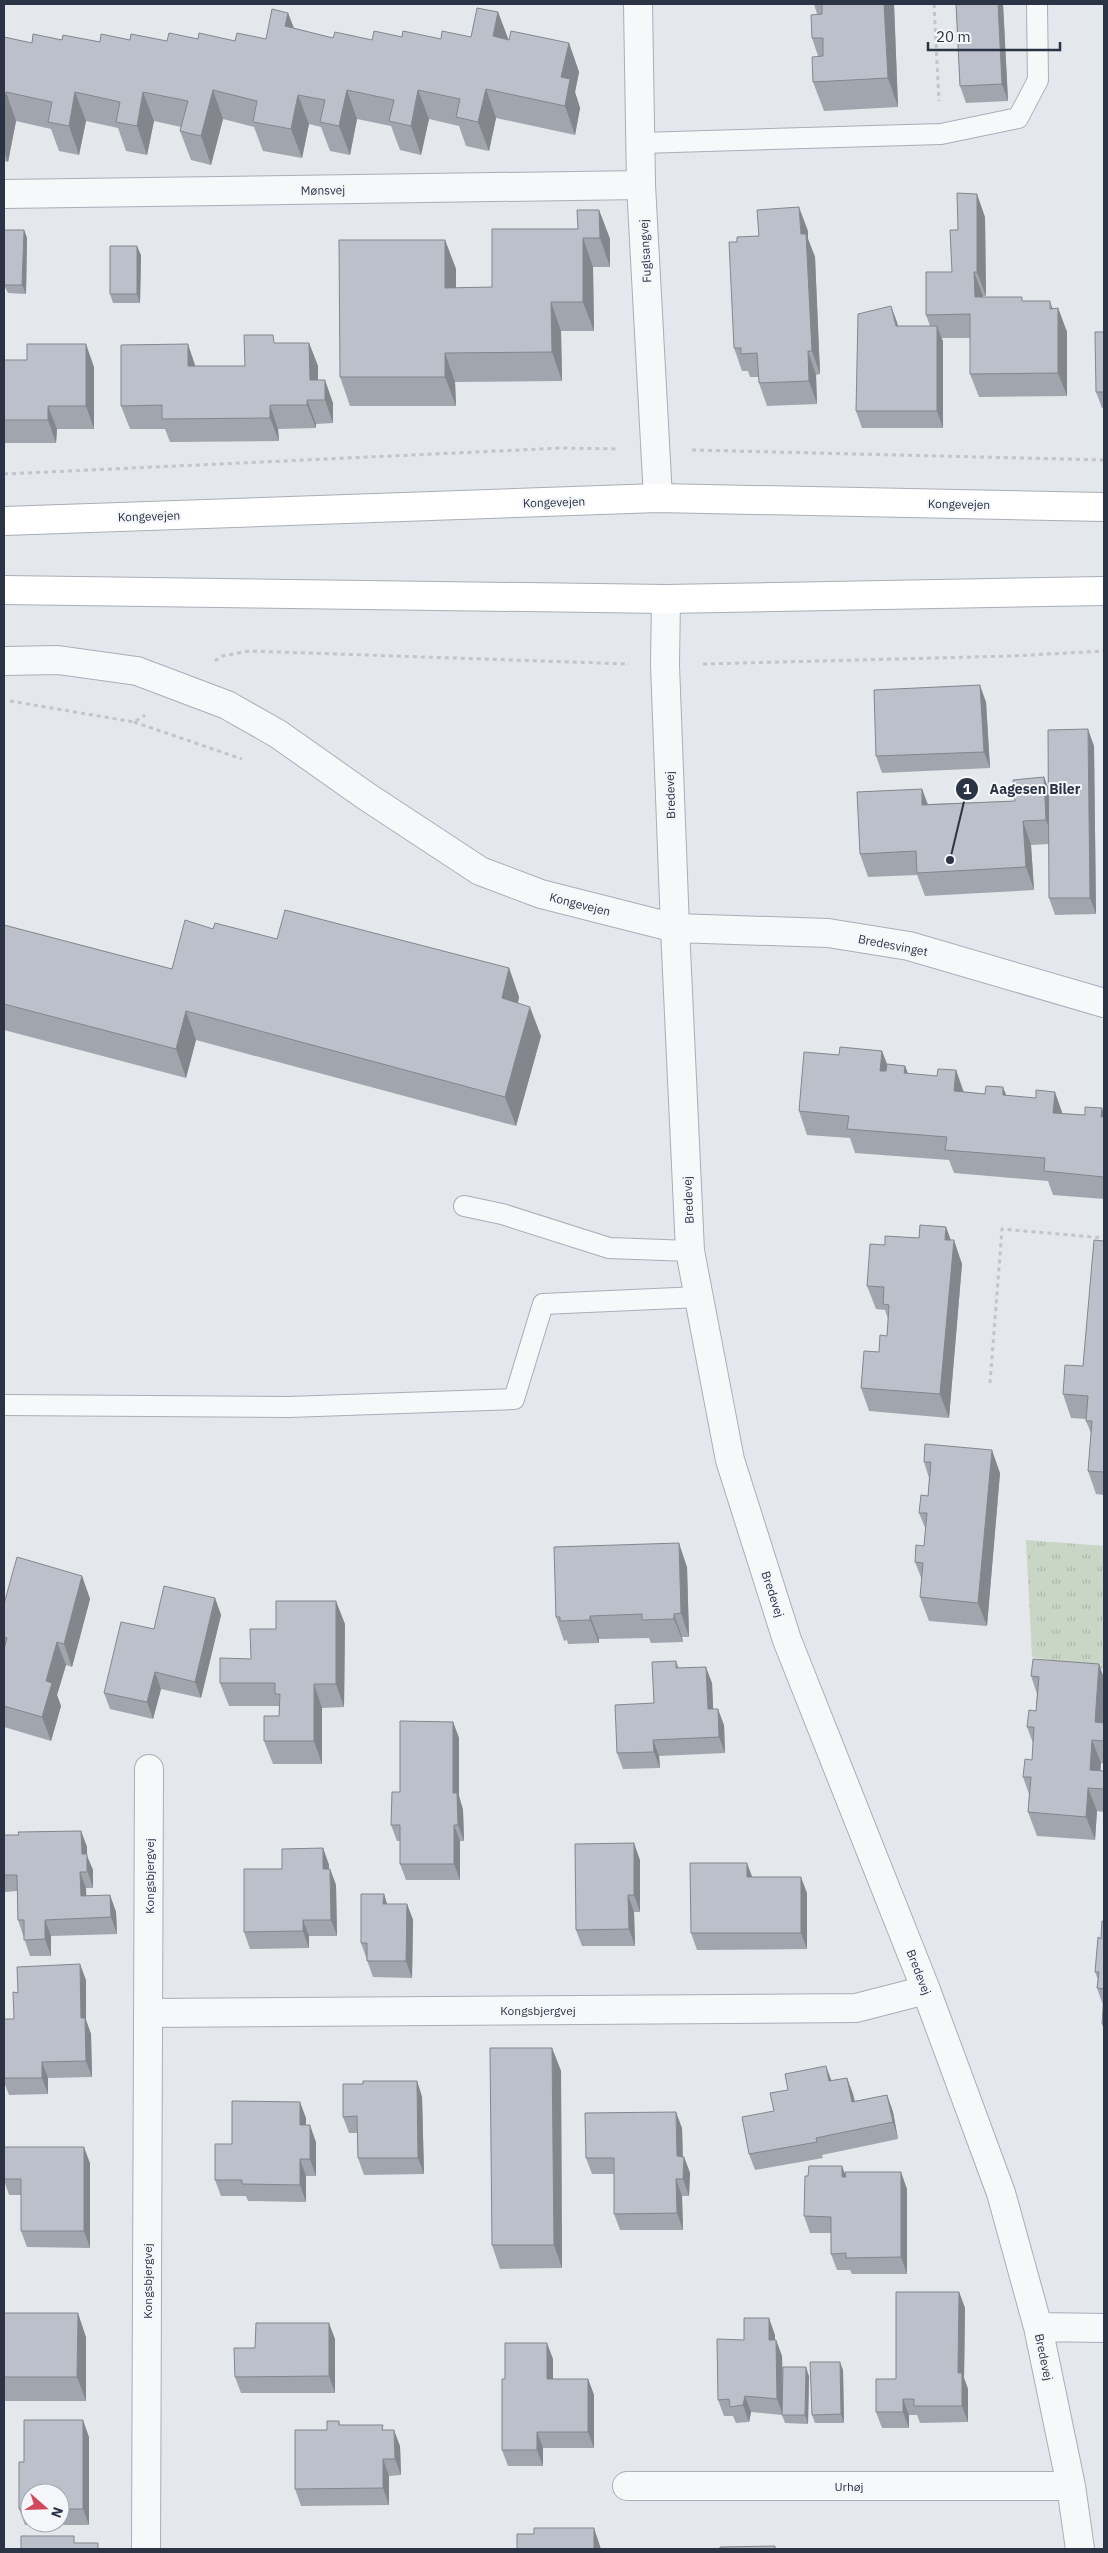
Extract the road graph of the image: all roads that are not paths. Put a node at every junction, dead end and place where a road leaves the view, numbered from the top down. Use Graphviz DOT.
graph roads {
  1 [pos="638,4"];
  2 [pos="1037,4"];
  3 [pos="641,143"];
  4 [pos="642,185"];
  5 [pos="4,194"];
  6 [pos="658,498"];
  7 [pos="1104,508"];
  8 [pos="4,521"];
  9 [pos="4,590"];
  10 [pos="1104,591"];
  11 [pos="666,599"];
  12 [pos="4,661"];
  13 [pos="675,928"];
  14 [pos="1104,1003"];
  15 [pos="464,1206"];
  16 [pos="690,1252"];
  17 [pos="699,1297"];
  18 [pos="4,1405"];
  19 [pos="149,1769"];
  20 [pos="926,1990"];
  21 [pos="149,2013"];
  22 [pos="1038,2327"];
  23 [pos="1104,2328"];
  24 [pos="627,2486"];
  25 [pos="1071,2486"];
  26 [pos="146,2549"];
  27 [pos="1080,2549"];
  1 -- 3 [label="street, Fuglsangvej"];
  2 -- 3 [label="lane"];
  3 -- 4 [label="street, Fuglsangvej"];
  4 -- 5 [label="street, Mønsvej"];
  4 -- 6 [label="street, Fuglsangvej"];
  6 -- 7 [label="main road, Kongevejen"];
  6 -- 8 [label="main road, Kongevejen"];
  9 -- 11 [label="main road"];
  10 -- 11 [label="main road"];
  11 -- 13 [label="street, Bredevej"];
  12 -- 13 [label="street, Kongevejen"];
  13 -- 14 [label="street, Bredesvinget"];
  13 -- 16 [label="street, Bredevej"];
  15 -- 16 [label="lane"];
  16 -- 17 [label="street, Bredevej"];
  17 -- 18 [label="lane"];
  17 -- 20 [label="street, Bredevej"];
  19 -- 21 [label="street, Kongsbjergvej"];
  20 -- 21 [label="street, Kongsbjergvej"];
  20 -- 22 [label="street, Bredevej"];
  21 -- 26 [label="street, Kongsbjergvej"];
  22 -- 23 [label="street"];
  22 -- 25 [label="street, Bredevej"];
  24 -- 25 [label="street, Urhøj"];
  25 -- 27 [label="street, Bredevej"];
}
